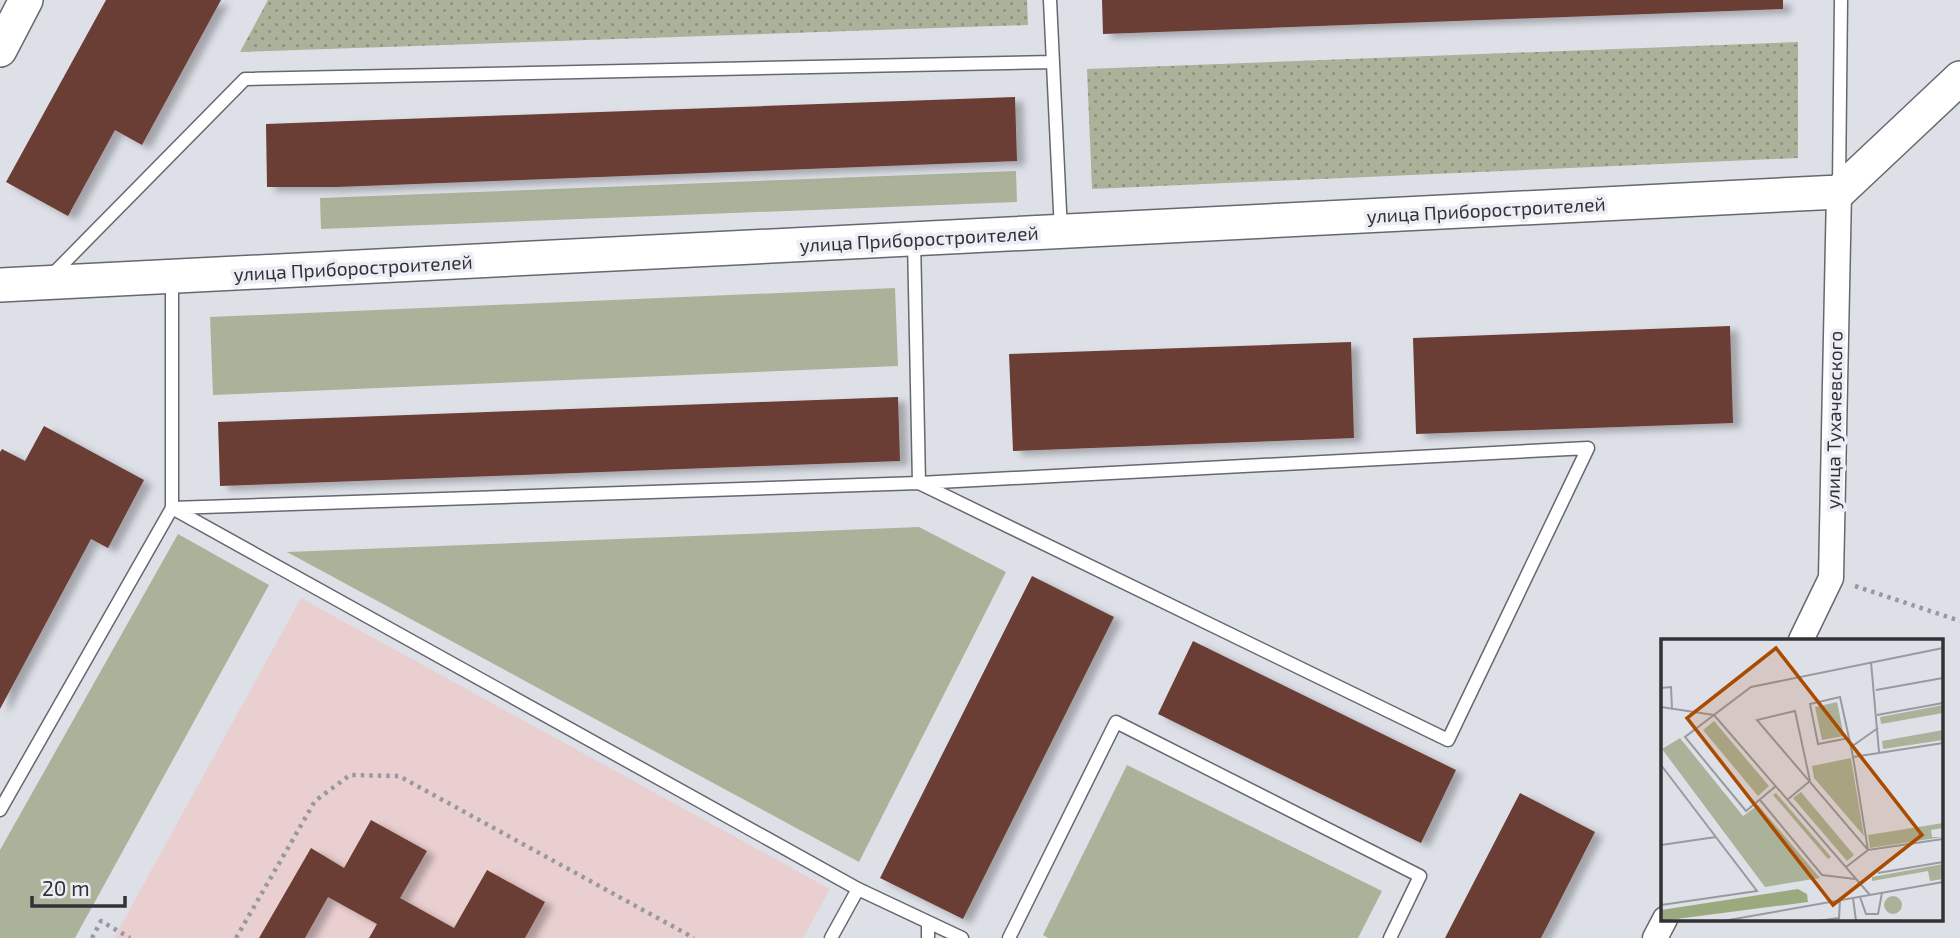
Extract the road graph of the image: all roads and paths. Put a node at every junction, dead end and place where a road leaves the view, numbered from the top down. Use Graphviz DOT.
graph roads {
  1 [pos="26,0"];
  2 [pos="1050,0"];
  3 [pos="1841,0"];
  4 [pos="0,50"];
  5 [pos="1053,62"];
  6 [pos="1960,78"];
  7 [pos="1839,192"];
  8 [pos="1061,232"];
  9 [pos="914,239"];
  10 [pos="172,277"];
  11 [pos="44,283"];
  12 [pos="0,285"];
  13 [pos="919,484"];
  14 [pos="172,508"];
  15 [pos="1831,578"];
  16 [pos="1960,621"];
  17 [pos="1801,639"];
  18 [pos="0,810"];
  19 [pos="859,889"];
  20 [pos="1664,920"];
  21 [pos="928,922"];
  22 [pos="92,938"];
  23 [pos="130,938"];
  24 [pos="236,938"];
  25 [pos="694,938"];
  26 [pos="831,938"];
  27 [pos="928,938"];
  28 [pos="962,938"];
  29 [pos="1009,938"];
  30 [pos="1390,938"];
  31 [pos="1655,938"];
  1 -- 4 [label="street"];
  2 -- 5 [label="lane"];
  3 -- 7 [label="lane"];
  5 -- 8 [label="lane"];
  5 -- 11 [label="lane"];
  6 -- 7 [label="street"];
  7 -- 8 [label="street, улица Приборостроителей"];
  7 -- 15 [label="street, улица Тухачевского"];
  8 -- 9 [label="street, улица Приборостроителей"];
  9 -- 10 [label="street, улица Приборостроителей"];
  9 -- 13 [label="lane"];
  10 -- 11 [label="street, улица Приборостроителей"];
  10 -- 14 [label="lane"];
  11 -- 12 [label="street, улица Приборостроителей"];
  13 -- 13 [label="lane"];
  13 -- 14 [label="lane"];
  14 -- 18 [label="lane"];
  14 -- 19 [label="lane"];
  15 -- 16 [label="path"];
  15 -- 17 [label="street, улица Тухачевского"];
  19 -- 21 [label="lane"];
  19 -- 26 [label="lane"];
  20 -- 31 [label="street"];
  21 -- 27 [label="lane"];
  21 -- 28 [label="lane"];
  22 -- 23 [label="path"];
  24 -- 25 [label="path"];
  29 -- 30 [label="lane"];
}
